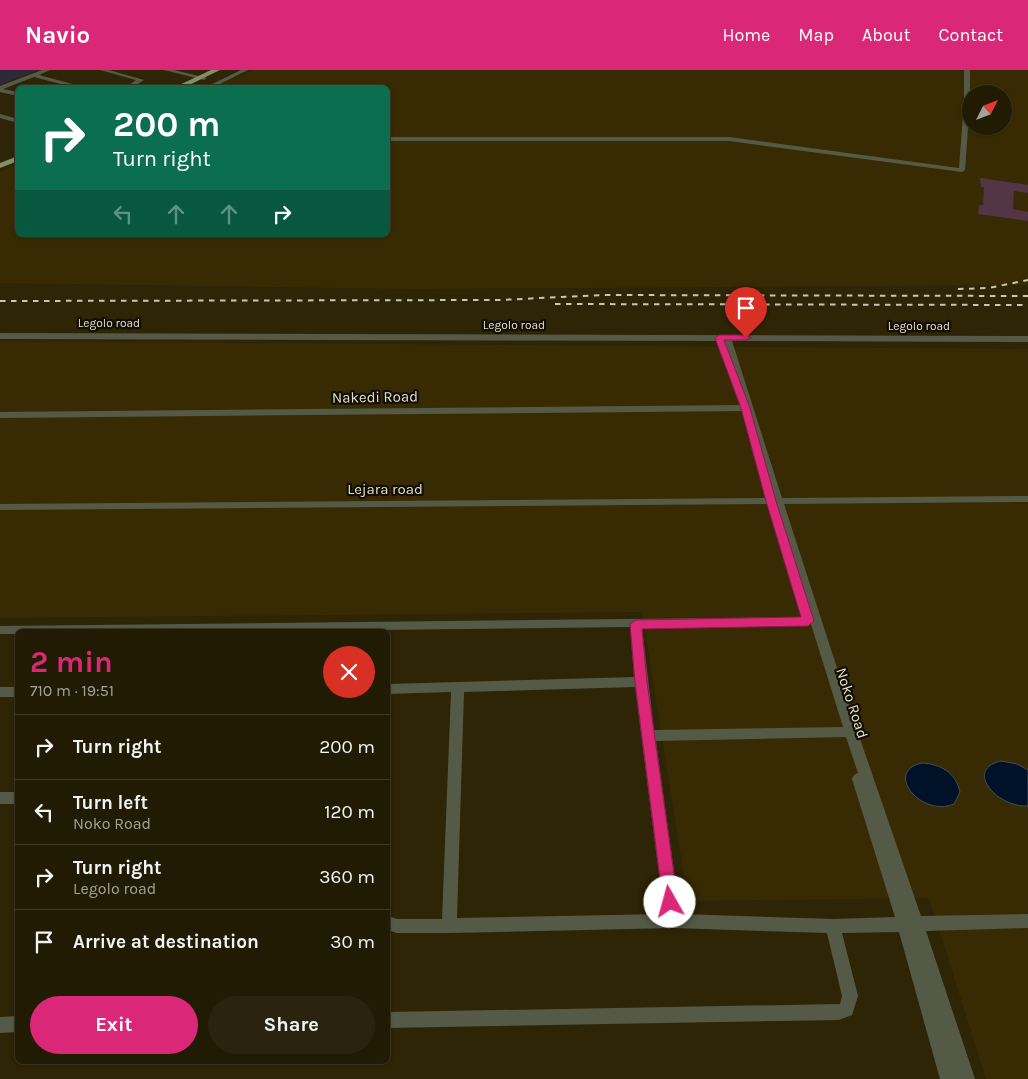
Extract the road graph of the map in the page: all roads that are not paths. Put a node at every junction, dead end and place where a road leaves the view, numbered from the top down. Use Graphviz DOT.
graph roads {
  1 [pos="46,70"];
  2 [pos="103,70"];
  3 [pos="168,70"];
  4 [pos="217,70"];
  5 [pos="222,70"];
  6 [pos="245,70"];
  7 [pos="967,70"];
  8 [pos="33,75"];
  9 [pos="203,76"];
  10 [pos="188,79"];
  11 [pos="73,85"];
  12 [pos="132,85"];
  13 [pos="180,85"];
  14 [pos="186,85"];
  15 [pos="212,85"];
  16 [pos="0,89"];
  17 [pos="15,93"];
  18 [pos="0,116"];
  19 [pos="15,120"];
  20 [pos="390,139"];
  21 [pos="15,158"];
  22 [pos="0,165"];
  23 [pos="0,336"];
  24 [pos="723,338"];
  25 [pos="1028,339"];
  26 [pos="748,408"];
  27 [pos="0,415"];
  28 [pos="1028,499"];
  29 [pos="774,501"];
  30 [pos="0,507"];
  31 [pos="808,621"];
  32 [pos="636,624"];
  33 [pos="257,629"];
  34 [pos="0,630"];
  35 [pos="15,630"];
  36 [pos="641,682"];
  37 [pos="458,687"];
  38 [pos="390,689"];
  39 [pos="0,692"];
  40 [pos="15,692"];
  41 [pos="844,732"];
  42 [pos="649,736"];
  43 [pos="15,798"];
  44 [pos="1,800"];
  45 [pos="673,921"];
  46 [pos="1028,921"];
  47 [pos="390,924"];
  48 [pos="911,924"];
  49 [pos="449,926"];
  50 [pos="833,926"];
  51 [pos="390,1020"];
  52 [pos="15,1024"];
  53 [pos="0,1025"];
  54 [pos="948,1079"];
  55 [pos="966,1079"];
  1 -- 8 [label="street"];
  2 -- 12 [label="street"];
  3 -- 10 [label="street"];
  4 -- 9 [label="main road"];
  5 -- 9 [label="main road"];
  6 -- 15 [label="street"];
  7 -- 20 [label="street"];
  8 -- 11 [label="street"];
  8 -- 16 [label="street"];
  9 -- 10 [label="main road"];
  9 -- 14 [label="main road"];
  10 -- 13 [label="main road"];
  16 -- 17 [label="street"];
  18 -- 19 [label="street"];
  21 -- 22 [label="main road"];
  23 -- 24 [label="street, Legolo road"];
  24 -- 25 [label="street, Legolo road"];
  24 -- 26 [label="street"];
  26 -- 27 [label="street, Nakedi Road"];
  26 -- 29 [label="street"];
  28 -- 29 [label="street, Lejara road"];
  29 -- 30 [label="street, Lejara road"];
  29 -- 31 [label="street, Noko Road"];
  29 -- 48 [label="street"];
  31 -- 32 [label="street"];
  31 -- 41 [label="street, Noko Road"];
  32 -- 33 [label="street"];
  32 -- 36 [label="street"];
  34 -- 35 [label="street"];
  36 -- 37 [label="street"];
  36 -- 42 [label="street"];
  37 -- 38 [label="street"];
  37 -- 49 [label="street"];
  39 -- 40 [label="street"];
  41 -- 42 [label="street"];
  41 -- 48 [label="street, Noko Road"];
  42 -- 45 [label="street"];
  43 -- 44 [label="street"];
  45 -- 49 [label="street"];
  45 -- 50 [label="street"];
  46 -- 48 [label="street"];
  47 -- 49 [label="street"];
  48 -- 50 [label="street"];
  48 -- 54 [label="street, Noko Road"];
  48 -- 55 [label="street"];
  50 -- 51 [label="street"];
  52 -- 53 [label="street"];
}
